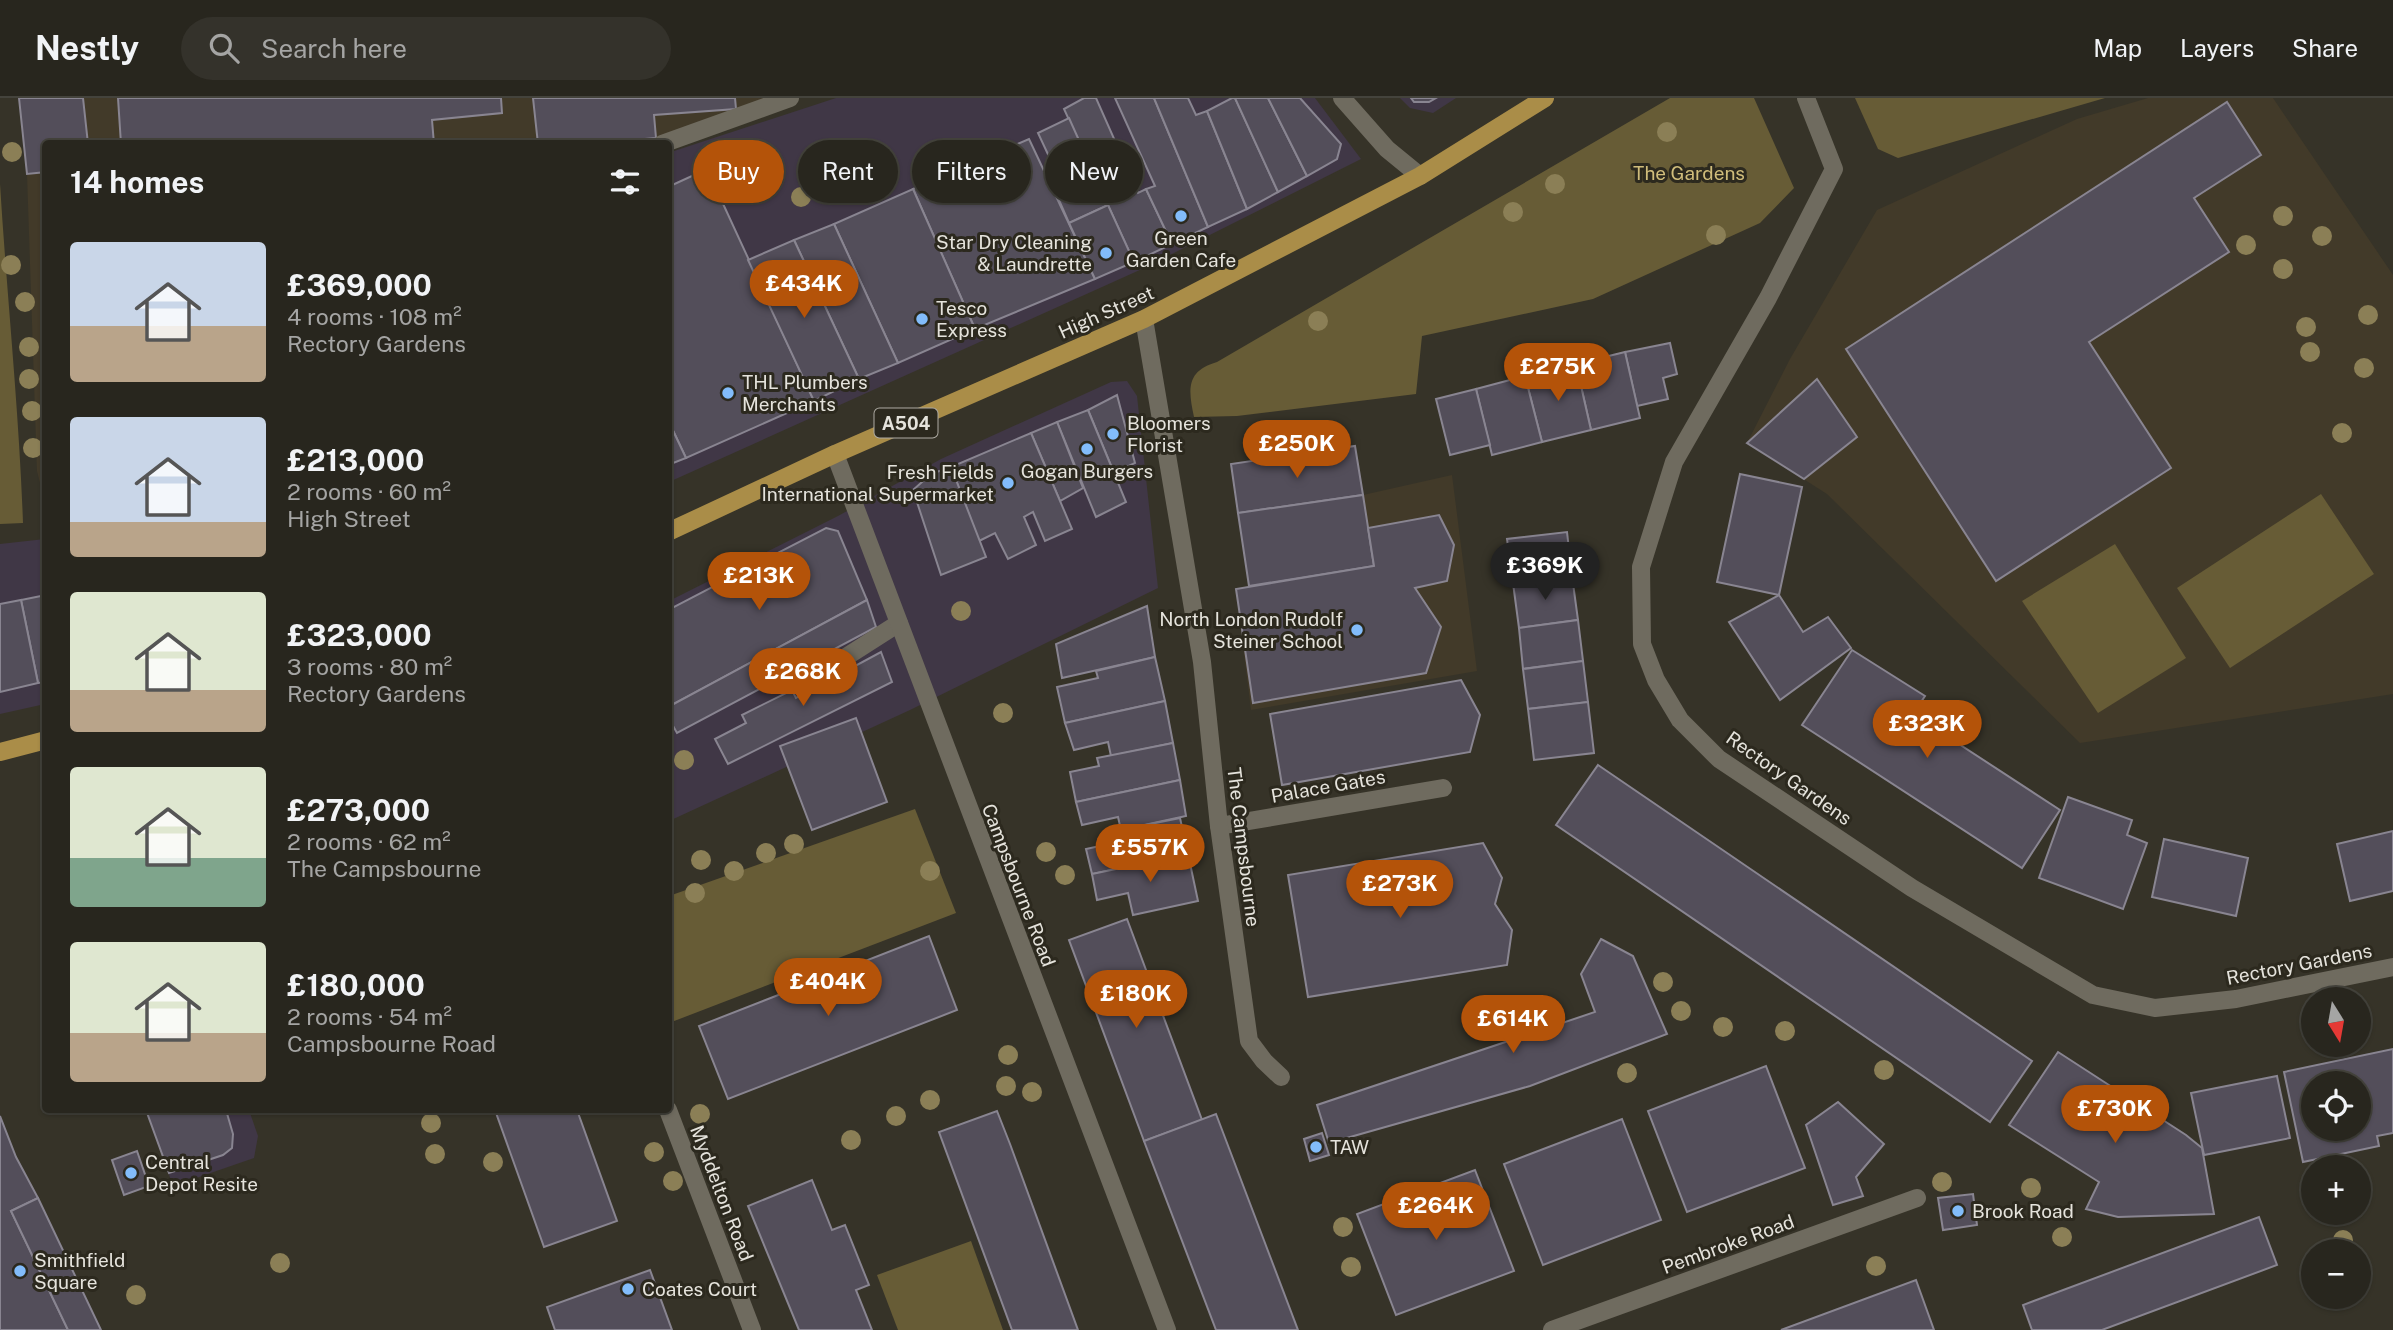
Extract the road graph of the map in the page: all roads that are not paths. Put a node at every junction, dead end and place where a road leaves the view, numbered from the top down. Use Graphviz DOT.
graph roads {
  1 [pos="790,98"];
  2 [pos="1342,98"];
  3 [pos="1545,98"];
  4 [pos="1806,98"];
  5 [pos="672,140"];
  6 [pos="1420,176"];
  7 [pos="1144,319"];
  8 [pos="835,454"];
  9 [pos="672,529"];
  10 [pos="899,623"];
  11 [pos="810,680"];
  12 [pos="42,741"];
  13 [pos="0,752"];
  14 [pos="1443,788"];
  15 [pos="1219,826"];
  16 [pos="2393,967"];
  17 [pos="1281,1077"];
  18 [pos="669,1113"];
  19 [pos="1917,1198"];
  20 [pos="1586,1324"];
  21 [pos="752,1330"];
  22 [pos="1167,1330"];
  23 [pos="1552,1330"];
  1 -- 5 [label="street"];
  2 -- 6 [label="street"];
  3 -- 6 [label="main road, High Street / A504"];
  4 -- 16 [label="street, Rectory Gardens"];
  6 -- 7 [label="main road, High Street / A504"];
  7 -- 8 [label="main road, High Street / A504"];
  7 -- 15 [label="street, The Campsbourne"];
  8 -- 9 [label="main road, High Street / A504"];
  8 -- 10 [label="street, Campsbourne Road"];
  10 -- 11 [label="street"];
  10 -- 22 [label="street, Campsbourne Road"];
  12 -- 13 [label="main road"];
  14 -- 15 [label="street, Palace Gates"];
  15 -- 17 [label="street, The Campsbourne"];
  18 -- 21 [label="street, Myddelton Road"];
  19 -- 20 [label="street, Pembroke Road"];
  20 -- 23 [label="street, Pembroke Road"];
}
